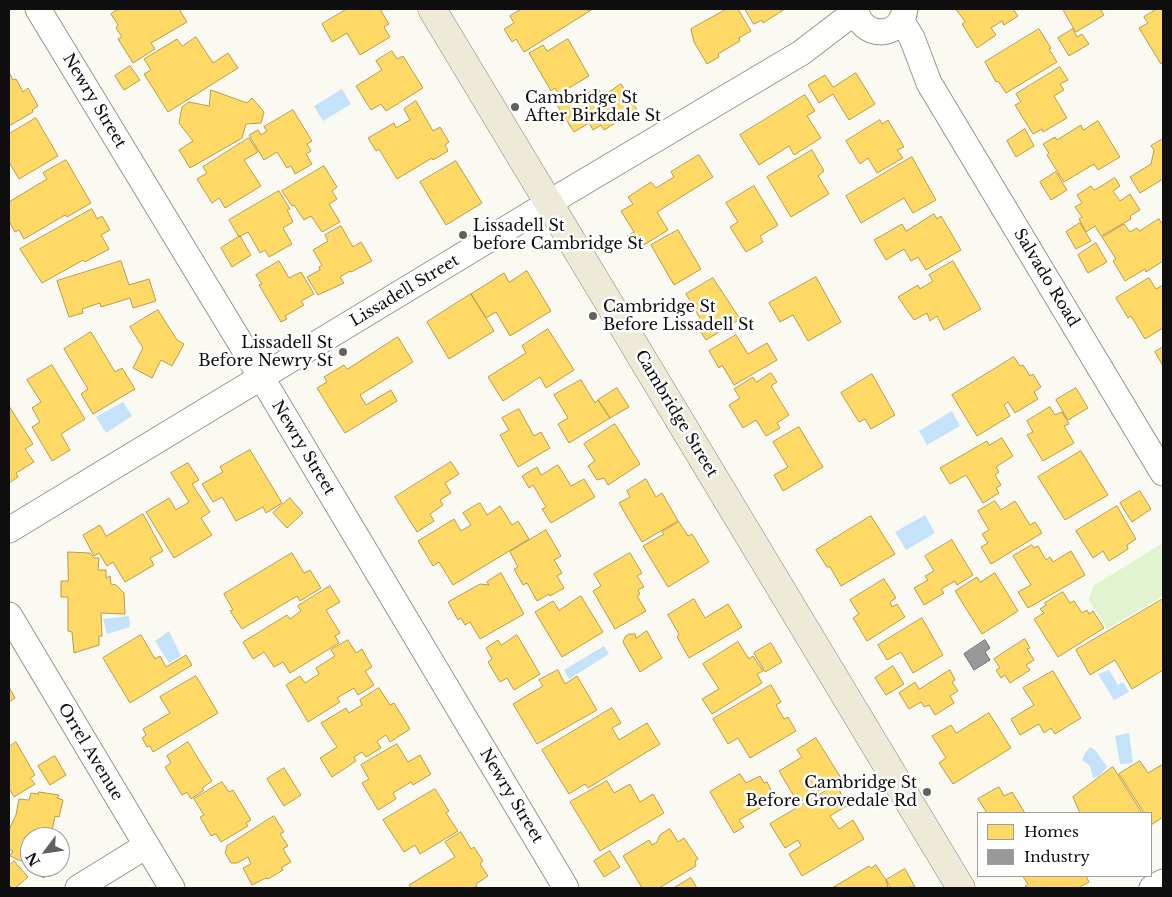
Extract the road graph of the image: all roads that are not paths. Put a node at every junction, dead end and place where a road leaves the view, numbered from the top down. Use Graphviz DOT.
graph roads {
  1 [pos="38,9"];
  2 [pos="432,9"];
  3 [pos="903,14"];
  4 [pos="864,20"];
  5 [pos="928,83"];
  6 [pos="549,204"];
  7 [pos="261,377"];
  8 [pos="1163,473"];
  9 [pos="9,530"];
  10 [pos="9,615"];
  11 [pos="146,846"];
  12 [pos="1163,882"];
  13 [pos="78,888"];
  14 [pos="172,888"];
  15 [pos="566,888"];
  16 [pos="961,888"];
  17 [pos="1152,888"];
  1 -- 7 [label="street, Newry Street"];
  2 -- 6 [label="main road, Cambridge Street"];
  3 -- 4 [label="street, Lissadell Street"];
  3 -- 5 [label="street, Salvado Road"];
  4 -- 5 [label="street, Salvado Road"];
  4 -- 6 [label="street, Lissadell Street"];
  5 -- 8 [label="street, Salvado Road"];
  6 -- 7 [label="street, Lissadell Street"];
  6 -- 16 [label="main road, Cambridge Street"];
  7 -- 9 [label="street, Lissadell Street"];
  7 -- 15 [label="street, Newry Street"];
  10 -- 11 [label="street, Orrel Avenue"];
  11 -- 13 [label="street"];
  11 -- 14 [label="street, Orrel Avenue"];
  12 -- 17 [label="street"];
}
